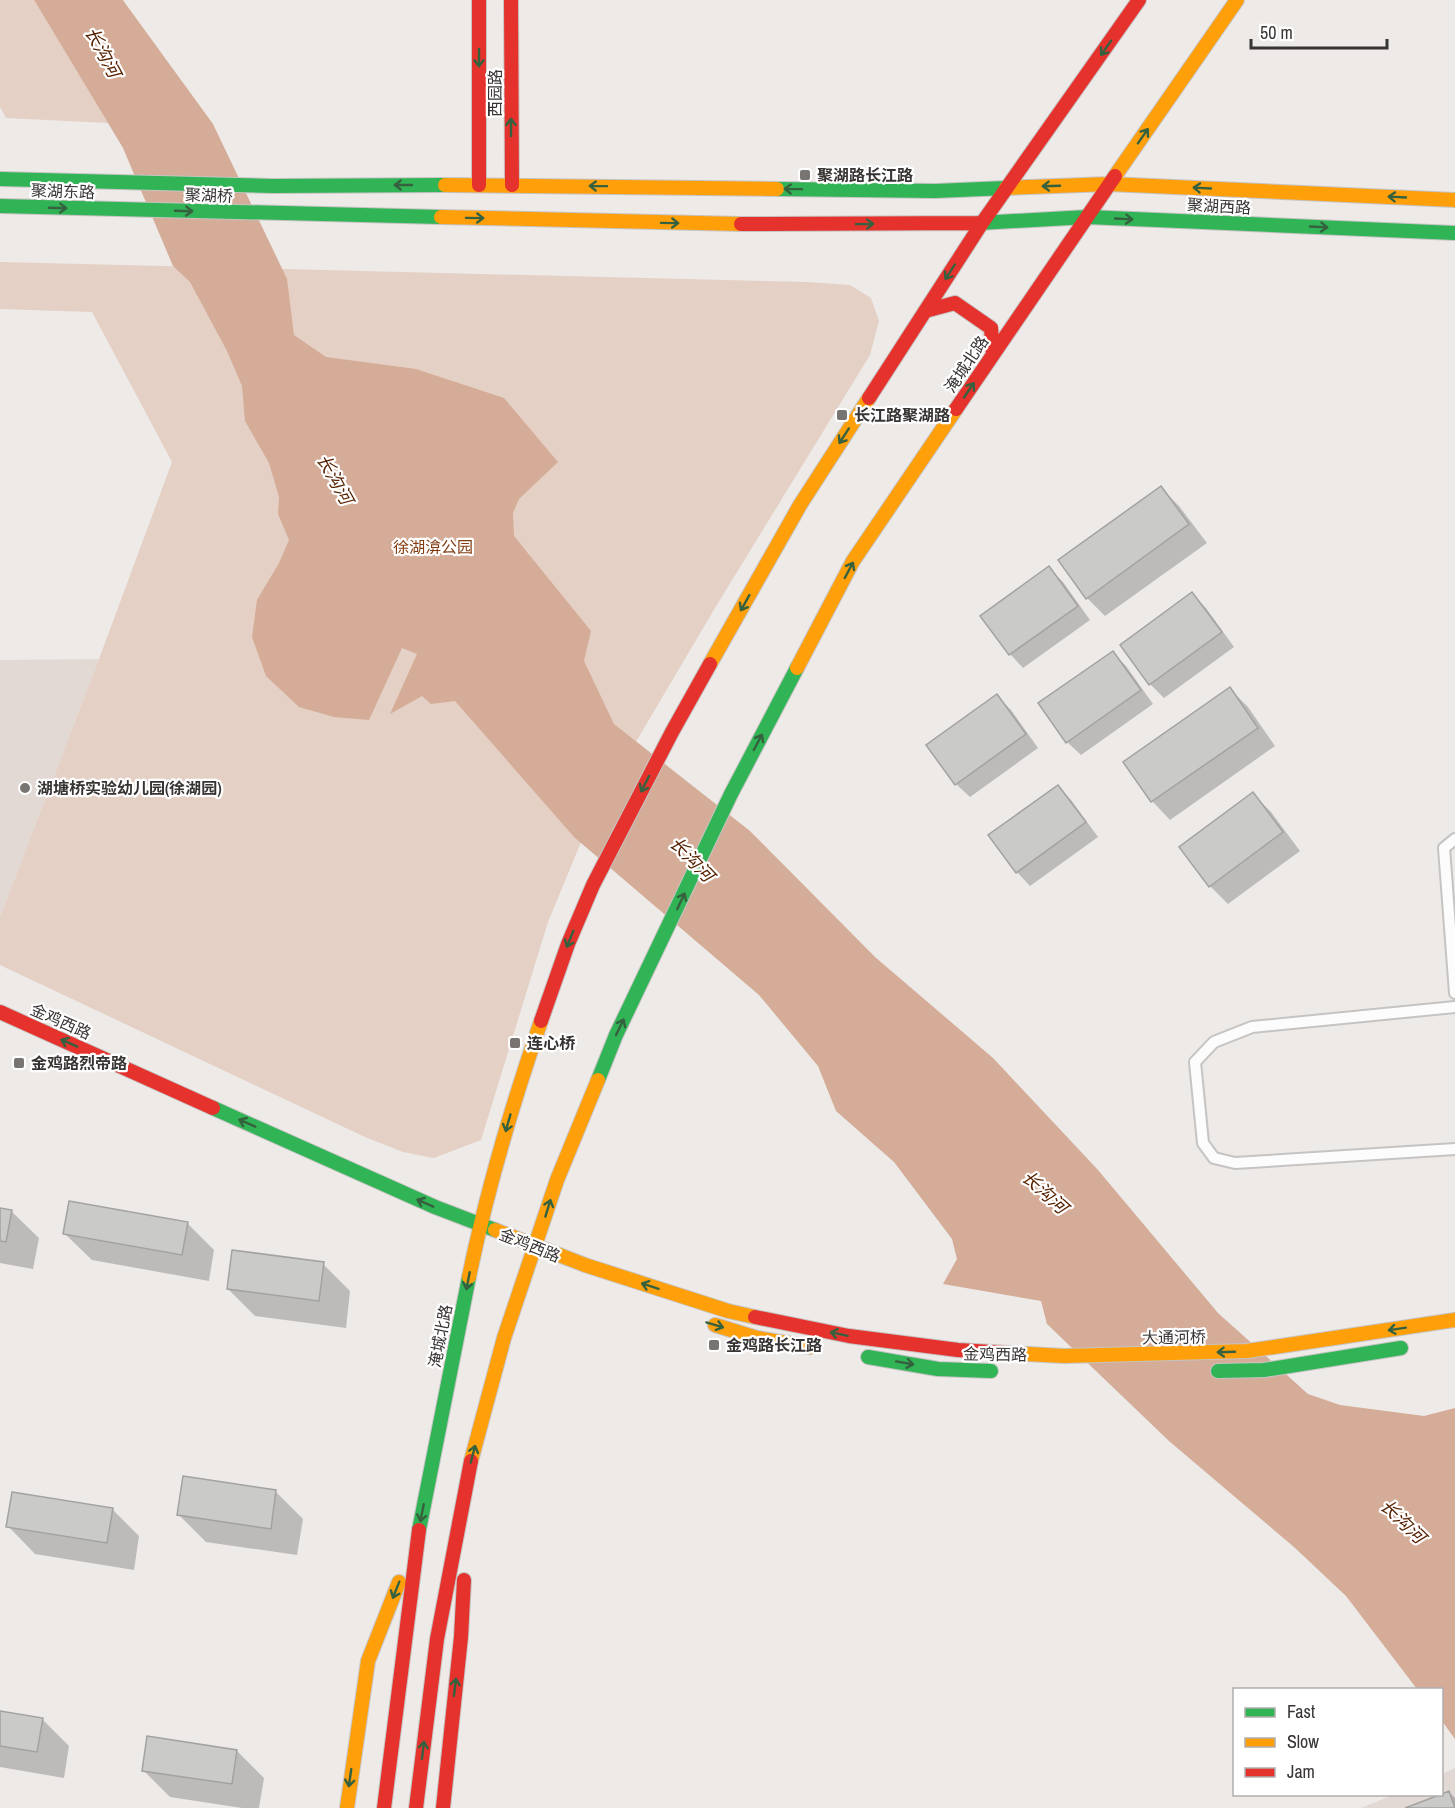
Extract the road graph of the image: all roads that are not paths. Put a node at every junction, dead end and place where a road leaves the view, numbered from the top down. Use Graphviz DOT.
graph roads {
  1 [pos="479,0"];
  2 [pos="511,0"];
  3 [pos="1139,0"];
  4 [pos="1237,0"];
  5 [pos="0,178"];
  6 [pos="109,181"];
  7 [pos="1109,184"];
  8 [pos="479,185"];
  9 [pos="512,185"];
  10 [pos="1006,188"];
  11 [pos="1455,200"];
  12 [pos="0,206"];
  13 [pos="126,210"];
  14 [pos="1087,217"];
  15 [pos="982,223"];
  16 [pos="1455,233"];
  17 [pos="925,311"];
  18 [pos="993,354"];
  19 [pos="1455,839"];
  20 [pos="1450,850"];
  21 [pos="1455,993"];
  22 [pos="1455,1006"];
  23 [pos="0,1012"];
  24 [pos="1455,1149"];
  25 [pos="480,1223"];
  26 [pos="536,1247"];
  27 [pos="702,1320"];
  28 [pos="1455,1320"];
  29 [pos="1409,1347"];
  30 [pos="825,1349"];
  31 [pos="858,1355"];
  32 [pos="1064,1356"];
  33 [pos="1207,1371"];
  34 [pos="1002,1372"];
  35 [pos="466,1479"];
  36 [pos="418,1535"];
  37 [pos="347,1808"];
  38 [pos="384,1808"];
  39 [pos="416,1808"];
  40 [pos="443,1808"];
  1 -- 8 [label="main road, 西园路, one-way"];
  9 -- 2 [label="main road, 西园路, one-way"];
  3 -- 10 [label="main road, one-way"];
  7 -- 4 [label="main road, 淹城北路, one-way"];
  5 -- 6 [label="main road, 聚湖东路"];
  8 -- 6 [label="main road, 聚湖桥, one-way"];
  7 -- 10 [label="main road, 聚湖西路, one-way"];
  11 -- 7 [label="main road, 聚湖西路, one-way"];
  7 -- 14 [label="main road, 淹城北路"];
  8 -- 9 [label="main road, 聚湖桥"];
  10 -- 9 [label="main road, 聚湖西路, one-way"];
  10 -- 15 [label="main road"];
  12 -- 13 [label="main road, 聚湖东路, one-way"];
  13 -- 15 [label="main road, 聚湖桥, one-way"];
  14 -- 15 [label="main road, 聚湖西路"];
  14 -- 16 [label="main road, 聚湖西路, one-way"];
  14 -- 18 [label="main road, 淹城北路"];
  15 -- 17 [label="main road, one-way"];
  17 -- 18 [label="main road"];
  17 -- 25 [label="main road, 淹城北路, one-way"];
  26 -- 18 [label="main road, 淹城北路, one-way"];
  19 -- 20 [label="lane"];
  20 -- 21 [label="lane"];
  22 -- 24 [label="lane"];
  25 -- 23 [label="main road, 金鸡西路, one-way"];
  25 -- 26 [label="main road, 金鸡西路"];
  25 -- 36 [label="main road, 淹城北路, one-way"];
  32 -- 26 [label="main road, 金鸡西路, one-way"];
  35 -- 26 [label="main road, one-way"];
  27 -- 30 [label="main road, one-way"];
  28 -- 32 [label="main road, 大通河桥, one-way"];
  29 -- 33 [label="main road, 大通河桥"];
  31 -- 34 [label="main road, 金鸡西路, one-way"];
  39 -- 35 [label="main road, one-way"];
  40 -- 35 [label="main road, one-way"];
  36 -- 37 [label="main road, one-way"];
  36 -- 38 [label="main road, 淹城北路"];
}
